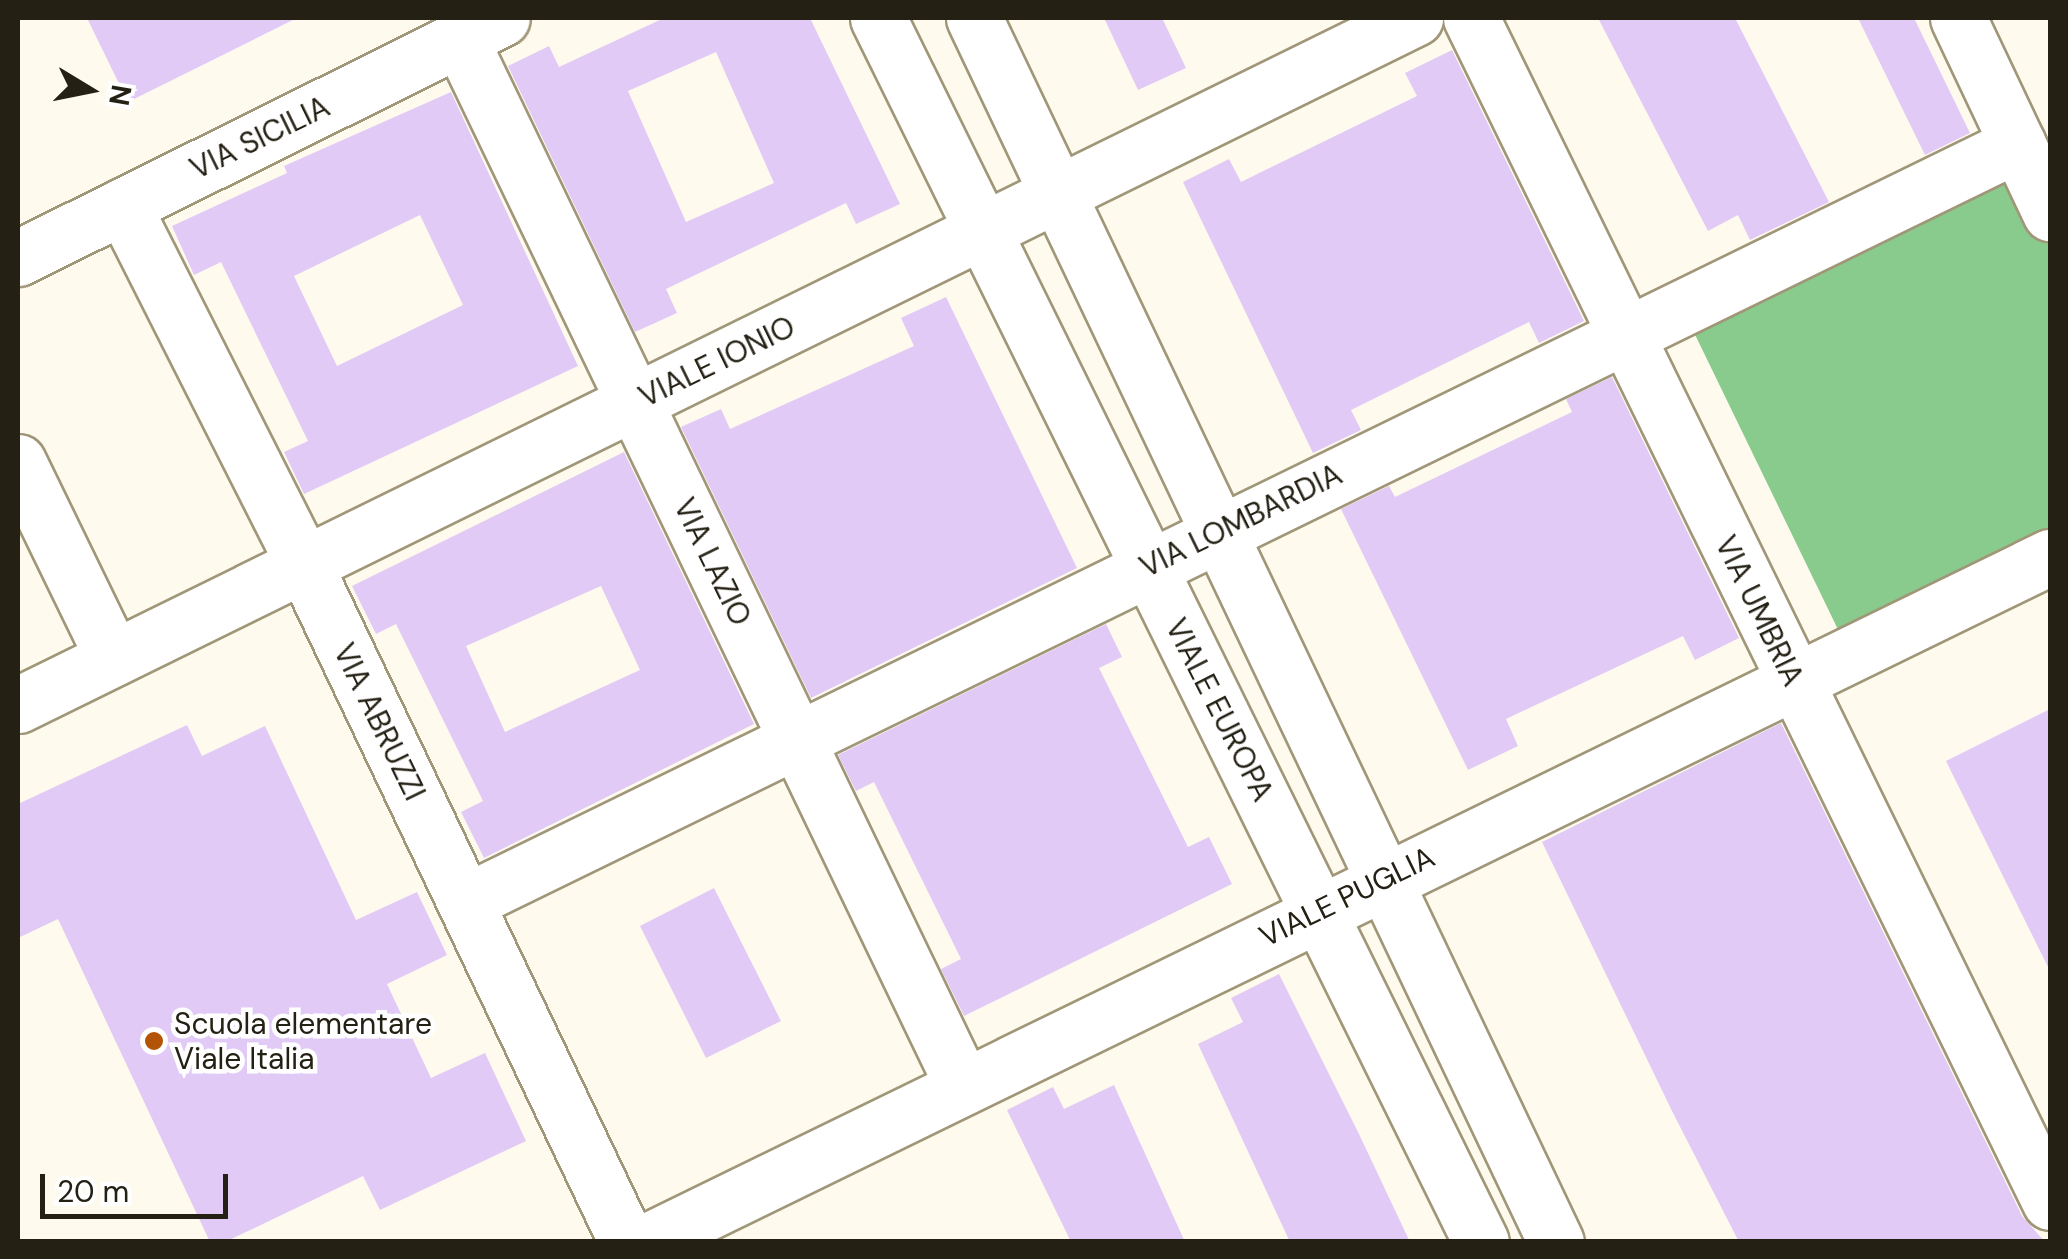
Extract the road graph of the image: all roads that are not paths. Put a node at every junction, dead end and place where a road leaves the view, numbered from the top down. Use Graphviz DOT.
graph roads {
  1 [pos="878,18"];
  2 [pos="974,18"];
  3 [pos="1415,18"];
  4 [pos="1471,18"];
  5 [pos="1958,18"];
  6 [pos="481,28"];
  7 [pos="2018,144"];
  8 [pos="1056,196"];
  9 [pos="123,206"];
  10 [pos="2050,212"];
  11 [pos="982,232"];
  12 [pos="18,258"];
  13 [pos="1625,334"];
  14 [pos="635,402"];
  15 [pos="18,462"];
  16 [pos="1216,533"];
  17 [pos="2050,557"];
  18 [pos="304,564"];
  19 [pos="1147,566"];
  20 [pos="113,658"];
  21 [pos="1794,682"];
  22 [pos="18,705"];
  23 [pos="796,739"];
  24 [pos="1381,881"];
  25 [pos="466,902"];
  26 [pos="1319,910"];
  27 [pos="962,1086"];
  28 [pos="2050,1202"];
  29 [pos="627,1242"];
  30 [pos="646,1242"];
  31 [pos="1481,1242"];
  32 [pos="1556,1242"];
  1 -- 11 [label="street, VIALE EUROPA"];
  2 -- 8 [label="street"];
  3 -- 8 [label="street, VIALE IONIO"];
  4 -- 13 [label="street, VIA UMBRIA"];
  5 -- 7 [label="street"];
  6 -- 9 [label="street, VIA SICILIA"];
  6 -- 14 [label="street, VIA LAZIO"];
  7 -- 10 [label="street"];
  7 -- 13 [label="street, VIA LOMBARDIA"];
  8 -- 11 [label="street, VIALE IONIO"];
  8 -- 16 [label="street"];
  9 -- 12 [label="street, VIA SICILIA"];
  9 -- 18 [label="street, VIA ABRUZZI"];
  11 -- 14 [label="street, VIALE IONIO"];
  11 -- 19 [label="street, VIALE EUROPA"];
  13 -- 16 [label="street, VIA LOMBARDIA"];
  13 -- 21 [label="street, VIA UMBRIA"];
  14 -- 18 [label="street, VIALE IONIO"];
  14 -- 23 [label="street, VIA LAZIO"];
  15 -- 20 [label="street"];
  16 -- 19 [label="street, VIA LOMBARDIA"];
  16 -- 24 [label="street"];
  17 -- 21 [label="street, VIALE PUGLIA"];
  18 -- 20 [label="street, VIALE IONIO"];
  18 -- 25 [label="street, VIA ABRUZZI"];
  19 -- 23 [label="street, VIA LOMBARDIA"];
  19 -- 26 [label="street, VIALE EUROPA"];
  20 -- 22 [label="street, VIALE IONIO"];
  21 -- 24 [label="street, VIALE PUGLIA"];
  21 -- 28 [label="street, VIA UMBRIA"];
  23 -- 25 [label="street, VIA LOMBARDIA"];
  23 -- 27 [label="street, VIA LAZIO"];
  24 -- 26 [label="street, VIALE PUGLIA"];
  24 -- 32 [label="street"];
  25 -- 29 [label="street, VIA ABRUZZI"];
  26 -- 27 [label="street, VIALE PUGLIA"];
  26 -- 31 [label="street, VIALE EUROPA"];
  27 -- 30 [label="street, VIALE PUGLIA"];
}
